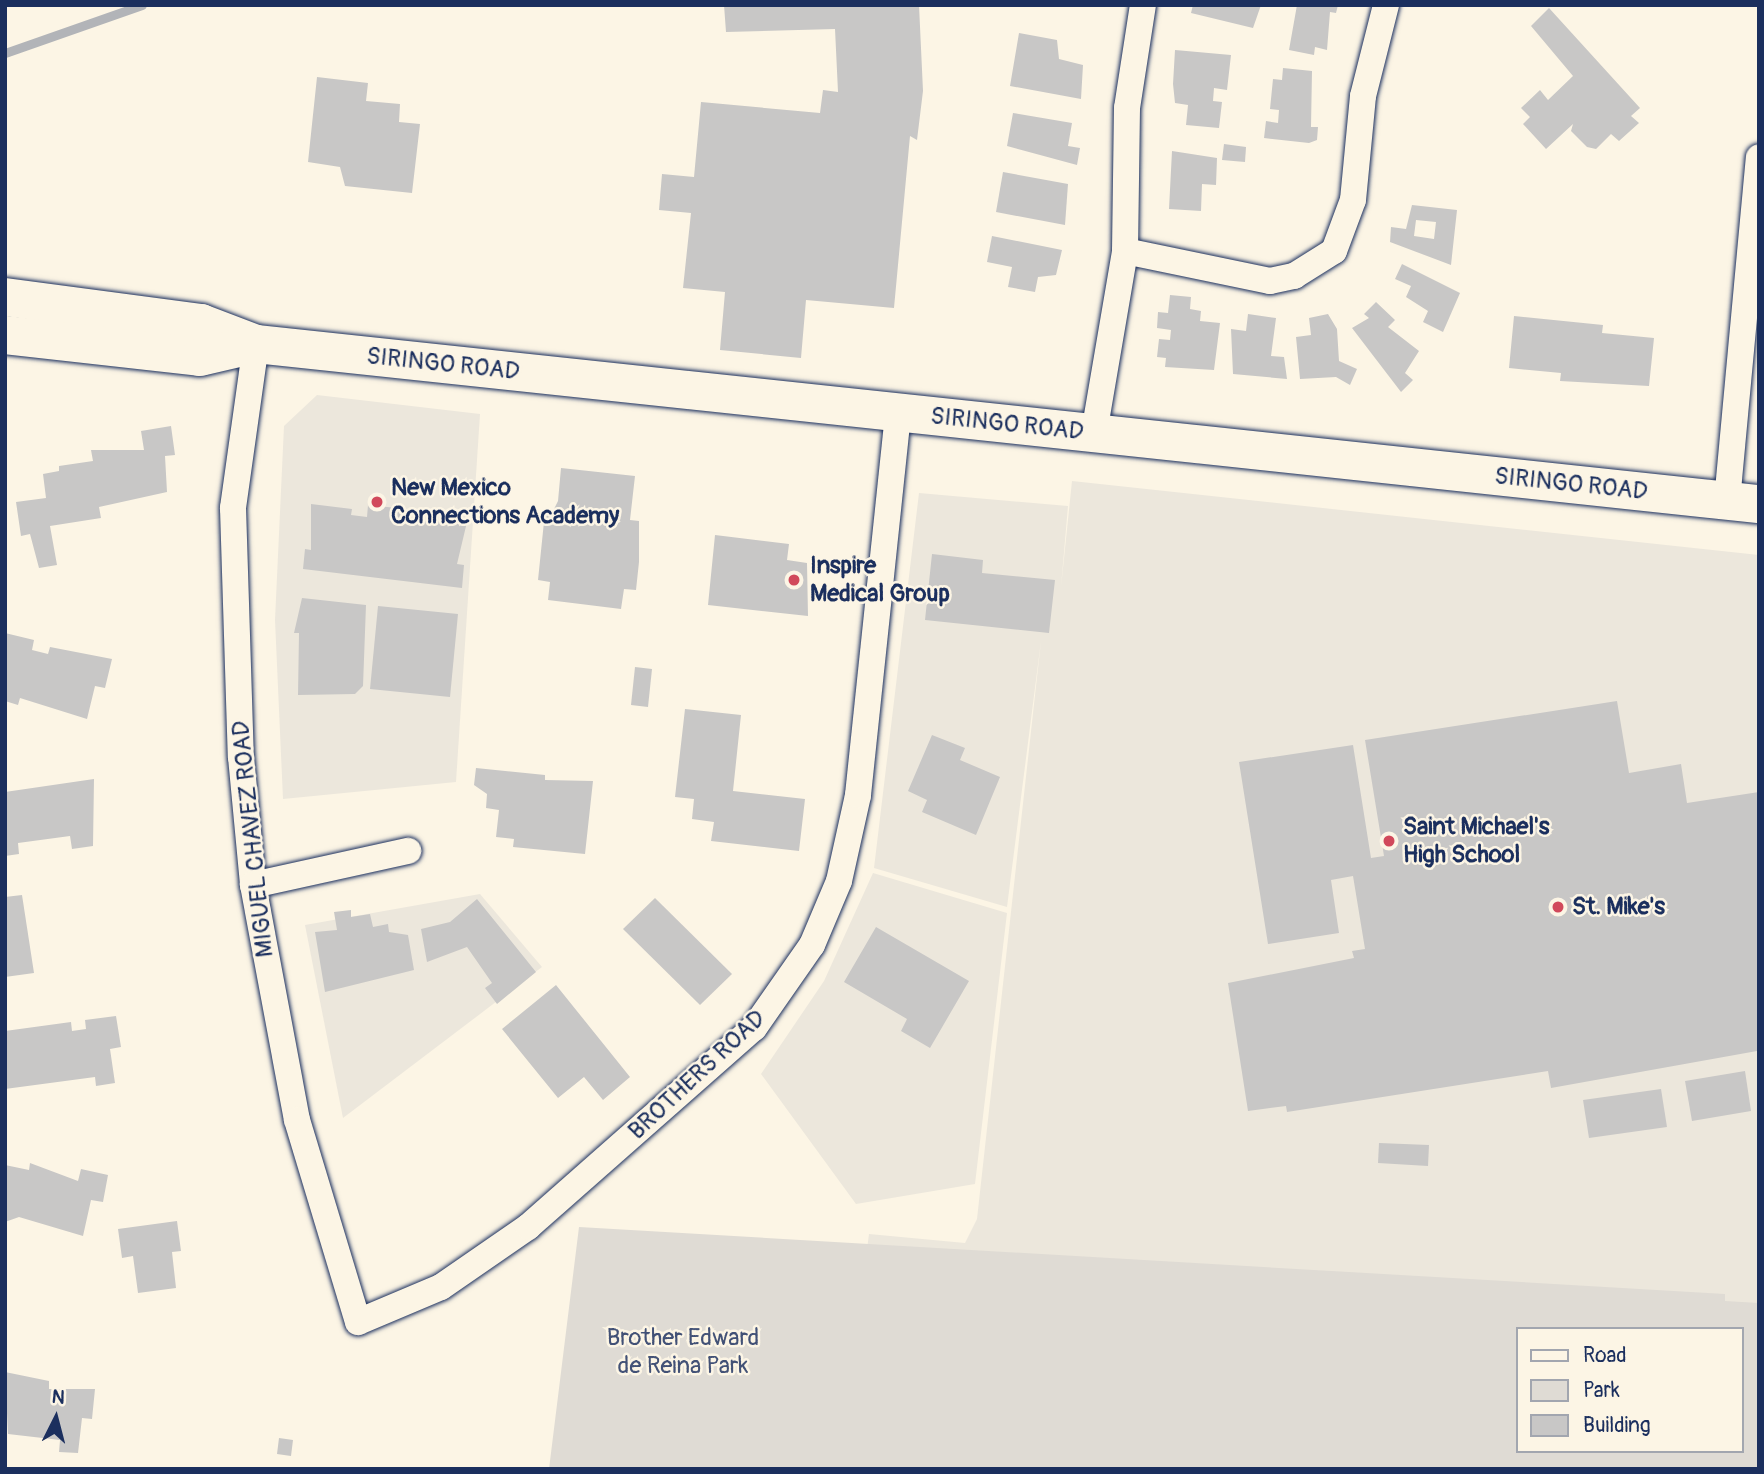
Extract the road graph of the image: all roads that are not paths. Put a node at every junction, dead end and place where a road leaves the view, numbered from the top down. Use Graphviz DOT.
graph roads {
  1 [pos="1143,5"];
  2 [pos="1386,5"];
  3 [pos="1759,157"];
  4 [pos="1125,251"];
  5 [pos="5,297"];
  6 [pos="5,335"];
  7 [pos="256,344"];
  8 [pos="898,412"];
  9 [pos="1094,433"];
  10 [pos="1743,503"];
  11 [pos="408,851"];
  12 [pos="253,885"];
  13 [pos="359,1322"];
  1 -- 4 [label="street"];
  2 -- 4 [label="street"];
  3 -- 10 [label="street"];
  4 -- 9 [label="street"];
  5 -- 7 [label="street, SIRINGO ROAD"];
  6 -- 7 [label="street, SIRINGO ROAD"];
  7 -- 8 [label="street, SIRINGO ROAD"];
  7 -- 12 [label="street, MIGUEL CHAVEZ ROAD"];
  8 -- 9 [label="street, SIRINGO ROAD"];
  8 -- 13 [label="street, BROTHERS ROAD"];
  9 -- 10 [label="street, SIRINGO ROAD"];
  11 -- 12 [label="street"];
  12 -- 13 [label="street, MIGUEL CHAVEZ ROAD"];
}
